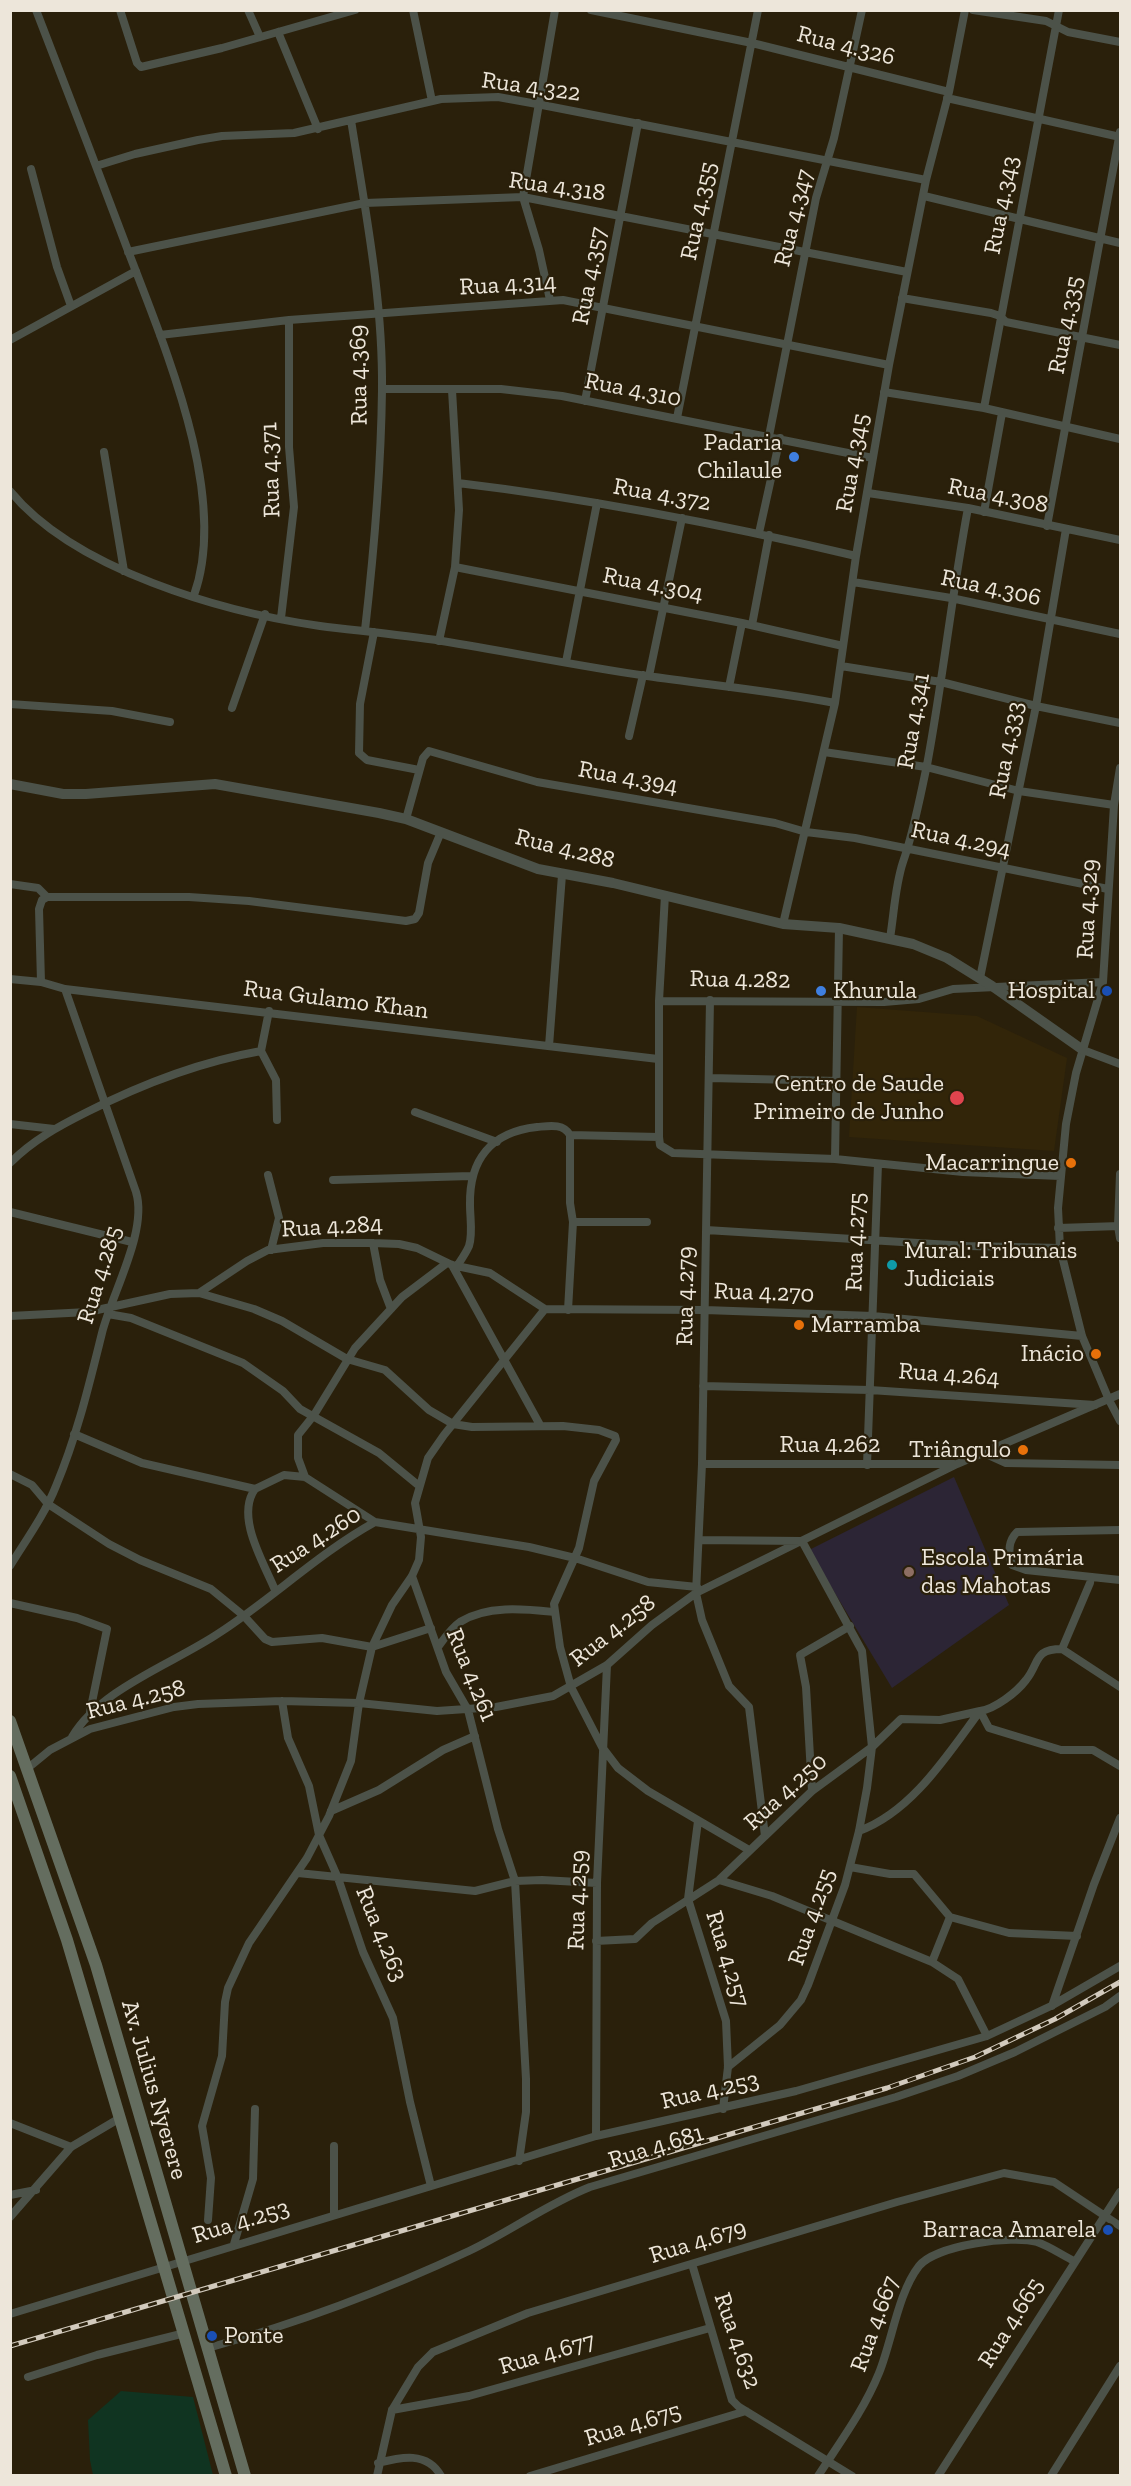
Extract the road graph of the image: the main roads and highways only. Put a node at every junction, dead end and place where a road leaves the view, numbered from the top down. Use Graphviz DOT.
graph roads {
  1 [pos="10,1721"];
  2 [pos="10,1776"];
  3 [pos="226,2475"];
  4 [pos="245,2475"];
  1 -- 4 [label="main road, Av. Julius Nyerere"];
  2 -- 3 [label="main road, Av. Julius Nyerere"];
}
